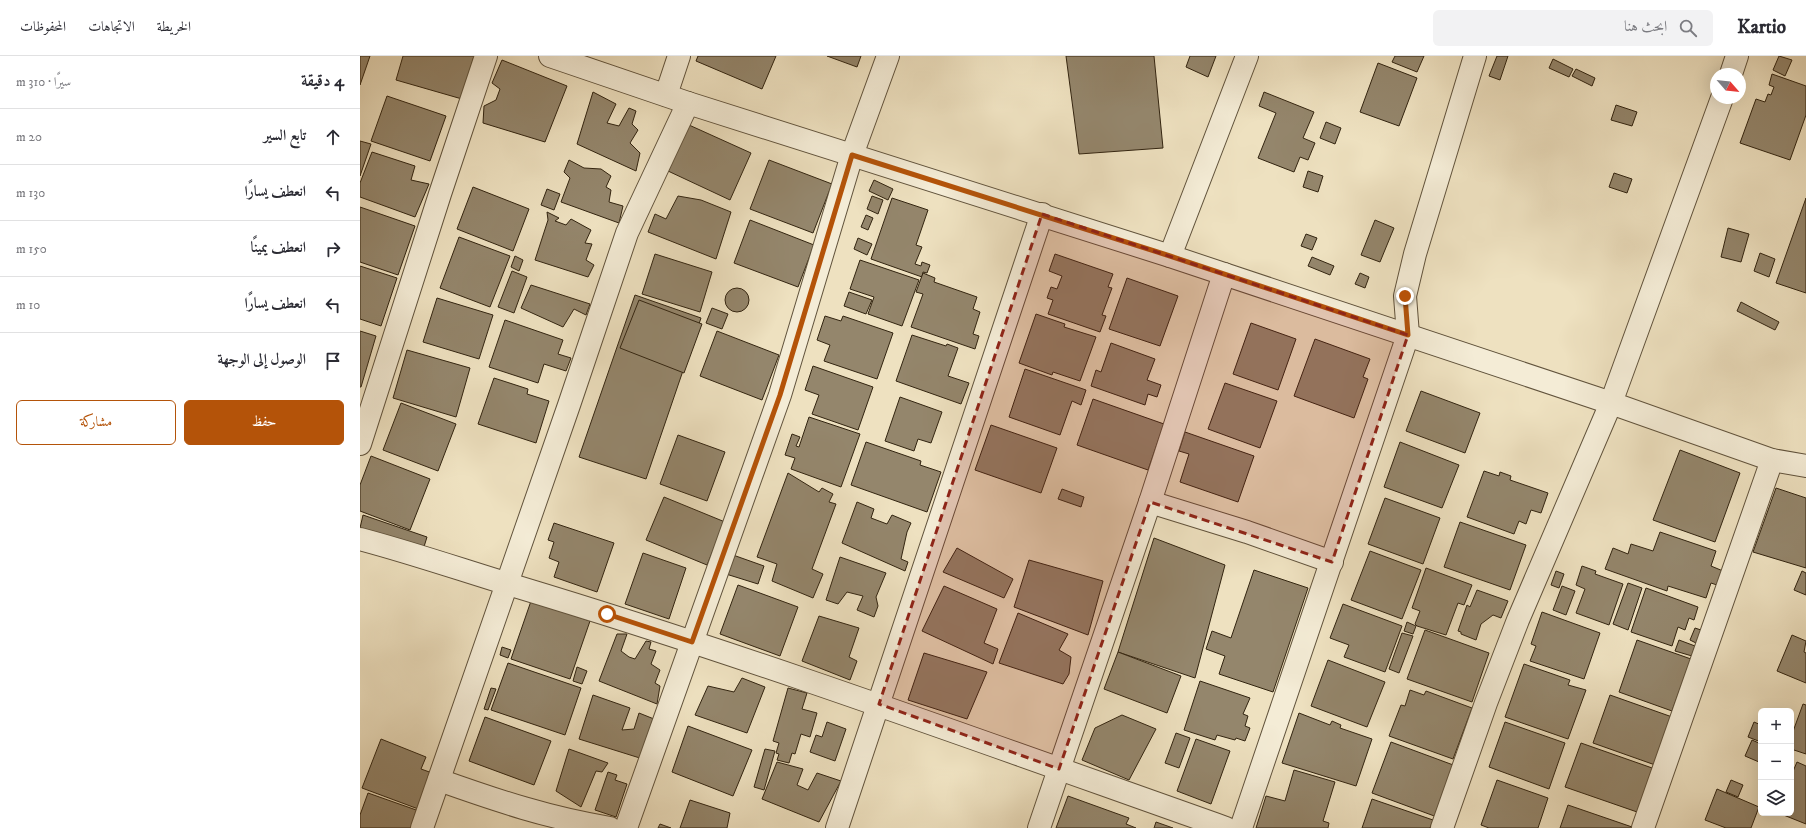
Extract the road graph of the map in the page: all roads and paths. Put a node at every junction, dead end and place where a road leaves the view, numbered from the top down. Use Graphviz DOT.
graph roads {
  1 [pos="486,56"];
  2 [pos="550,56"];
  3 [pos="679,56"];
  4 [pos="888,56"];
  5 [pos="1247,56"];
  6 [pos="1475,56"];
  7 [pos="1737,56"];
  8 [pos="1733,68"];
  9 [pos="666,95"];
  10 [pos="688,103"];
  11 [pos="1720,104"];
  12 [pos="852,155"];
  13 [pos="1042,214"];
  14 [pos="1170,256"];
  15 [pos="1224,274"];
  16 [pos="1408,335"];
  17 [pos="1611,403"];
  18 [pos="366,404"];
  19 [pos="360,444"];
  20 [pos="1772,460"];
  21 [pos="1806,466"];
  22 [pos="1150,502"];
  23 [pos="360,539"];
  24 [pos="1332,562"];
  25 [pos="506,583"];
  26 [pos="692,642"];
  27 [pos="879,704"];
  28 [pos="1059,769"];
  29 [pos="439,780"];
  30 [pos="422,828"];
  31 [pos="610,828"];
  32 [pos="626,828"];
  33 [pos="837,828"];
  34 [pos="1039,828"];
  35 [pos="1226,828"];
  36 [pos="1241,828"];
  37 [pos="1442,828"];
  38 [pos="1643,828"];
  1 -- 18 [label="street"];
  2 -- 9 [label="street"];
  3 -- 9 [label="street"];
  4 -- 12 [label="street"];
  5 -- 14 [label="street"];
  6 -- 16 [label="street"];
  7 -- 8 [label="street"];
  9 -- 10 [label="street"];
  10 -- 12 [label="street"];
  10 -- 25 [label="street"];
  11 -- 17 [label="street"];
  12 -- 13 [label="street"];
  12 -- 26 [label="street"];
  13 -- 14 [label="street"];
  13 -- 27 [label="street"];
  14 -- 15 [label="street"];
  15 -- 16 [label="street"];
  15 -- 22 [label="street"];
  16 -- 17 [label="street"];
  16 -- 24 [label="street"];
  17 -- 20 [label="street"];
  17 -- 37 [label="street"];
  18 -- 19 [label="street"];
  20 -- 21 [label="street"];
  20 -- 38 [label="street"];
  22 -- 24 [label="street"];
  22 -- 28 [label="street"];
  23 -- 25 [label="street"];
  24 -- 36 [label="street"];
  25 -- 26 [label="street"];
  25 -- 29 [label="street"];
  26 -- 27 [label="street"];
  26 -- 32 [label="street"];
  27 -- 28 [label="street"];
  27 -- 33 [label="street"];
  28 -- 34 [label="street"];
  28 -- 35 [label="street"];
  29 -- 30 [label="street"];
  29 -- 31 [label="street"];
}
